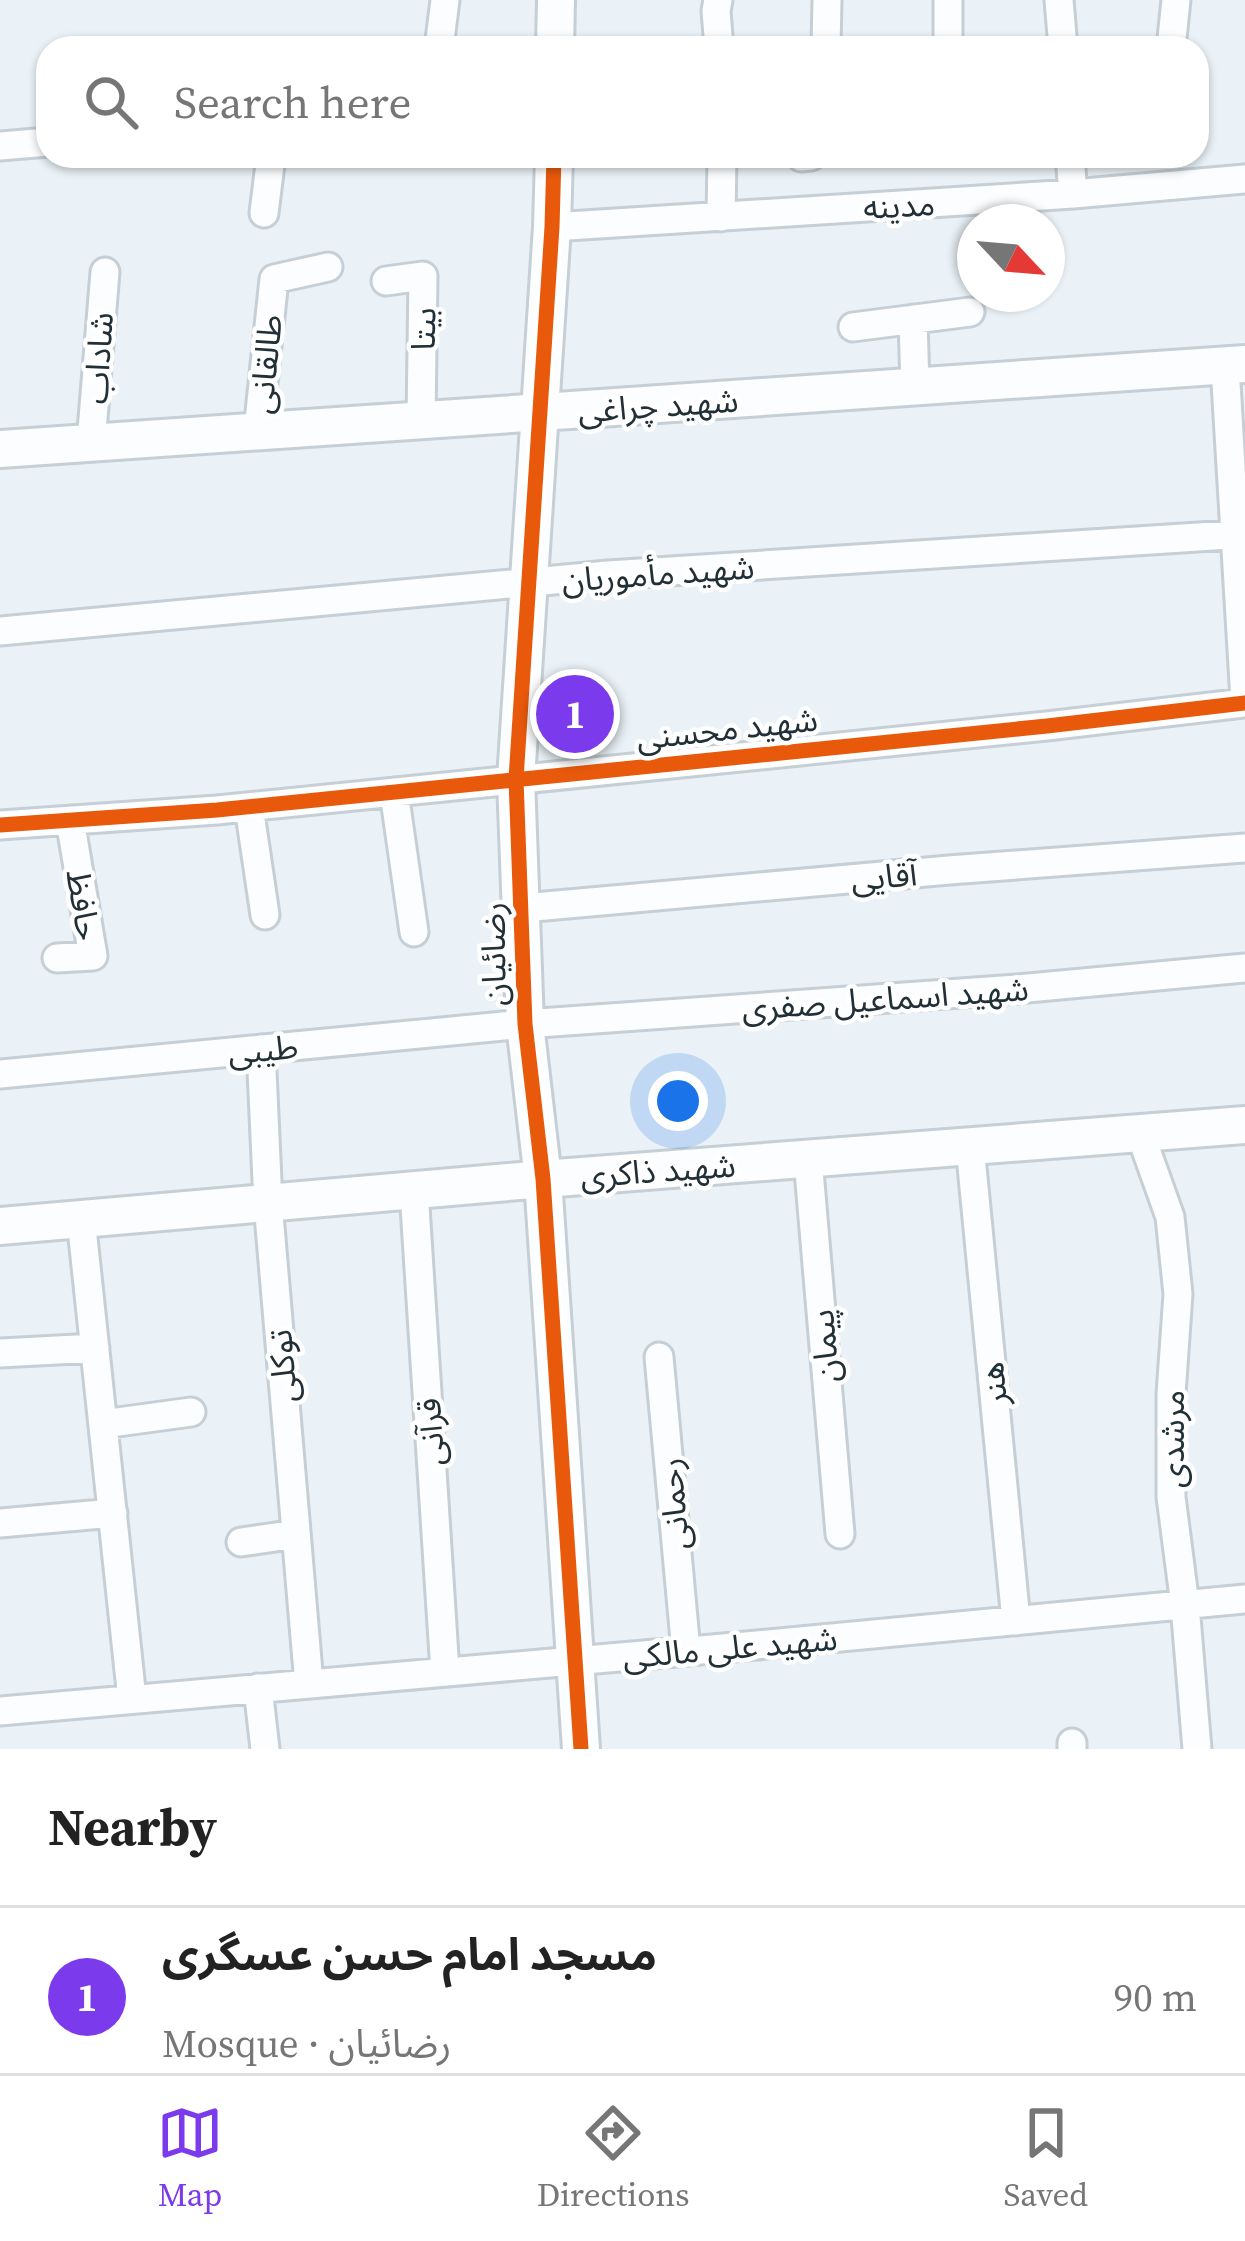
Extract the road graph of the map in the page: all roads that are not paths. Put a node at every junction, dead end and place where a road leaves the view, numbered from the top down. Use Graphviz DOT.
graph roads {
  1 [pos="445,0"];
  2 [pos="556,0"];
  3 [pos="718,0"];
  4 [pos="827,0"];
  5 [pos="948,0"];
  6 [pos="1059,0"];
  7 [pos="1176,0"];
  8 [pos="440,36"];
  9 [pos="555,36"];
  10 [pos="718,36"];
  11 [pos="826,36"];
  12 [pos="948,36"];
  13 [pos="1062,36"];
  14 [pos="1172,36"];
  15 [pos="36,143"];
  16 [pos="0,146"];
  17 [pos="269,168"];
  18 [pos="554,168"];
  19 [pos="722,168"];
  20 [pos="1071,168"];
  21 [pos="1159,168"];
  22 [pos="1245,179"];
  23 [pos="1157,185"];
  24 [pos="1073,194"];
  25 [pos="263,213"];
  26 [pos="721,217"];
  27 [pos="552,227"];
  28 [pos="328,267"];
  29 [pos="104,272"];
  30 [pos="386,281"];
  31 [pos="970,312"];
  32 [pos="913,319"];
  33 [pos="853,327"];
  34 [pos="1235,365"];
  35 [pos="915,387"];
  36 [pos="539,414"];
  37 [pos="422,420"];
  38 [pos="258,431"];
  39 [pos="91,443"];
  40 [pos="0,449"];
  41 [pos="1241,534"];
  42 [pos="530,583"];
  43 [pos="0,631"];
  44 [pos="1245,701"];
  45 [pos="516,779"];
  46 [pos="394,792"];
  47 [pos="249,807"];
  48 [pos="70,820"];
  49 [pos="0,825"];
  50 [pos="1245,848"];
  51 [pos="523,908"];
  52 [pos="266,915"];
  53 [pos="414,932"];
  54 [pos="57,958"];
  55 [pos="1245,968"];
  56 [pos="525,1024"];
  57 [pos="261,1049"];
  58 [pos="0,1073"];
  59 [pos="1245,1125"];
  60 [pos="1140,1133"];
  61 [pos="970,1146"];
  62 [pos="808,1159"];
  63 [pos="543,1179"];
  64 [pos="414,1191"];
  65 [pos="268,1203"];
  66 [pos="81,1219"];
  67 [pos="0,1226"];
  68 [pos="95,1348"];
  69 [pos="0,1353"];
  70 [pos="659,1357"];
  71 [pos="191,1412"];
  72 [pos="103,1424"];
  73 [pos="112,1513"];
  74 [pos="0,1523"];
  75 [pos="296,1534"];
  76 [pos="840,1534"];
  77 [pos="241,1542"];
  78 [pos="1245,1600"];
  79 [pos="1185,1605"];
  80 [pos="1016,1621"];
  81 [pos="686,1652"];
  82 [pos="577,1661"];
  83 [pos="445,1672"];
  84 [pos="309,1684"];
  85 [pos="258,1688"];
  86 [pos="133,1699"];
  87 [pos="0,1711"];
  88 [pos="265,1749"];
  89 [pos="581,1749"];
  90 [pos="1197,1749"];
  1 -- 8 [label="street"];
  2 -- 9 [label="street"];
  3 -- 10 [label="street"];
  4 -- 11 [label="street"];
  5 -- 12 [label="street"];
  6 -- 13 [label="street"];
  7 -- 14 [label="street"];
  15 -- 16 [label="street"];
  17 -- 25 [label="street"];
  18 -- 27 [label="street, رضائیان"];
  19 -- 26 [label="street"];
  20 -- 24 [label="street"];
  21 -- 23 [label="street"];
  22 -- 23 [label="street, مدینه"];
  23 -- 24 [label="street, مدینه"];
  24 -- 26 [label="street, مدینه"];
  26 -- 27 [label="street, مدینه"];
  27 -- 36 [label="street, رضائیان"];
  28 -- 38 [label="street, طالقانی"];
  29 -- 39 [label="street, شاداب"];
  30 -- 37 [label="street, بیتا"];
  31 -- 32 [label="street"];
  32 -- 33 [label="street"];
  32 -- 35 [label="street"];
  34 -- 35 [label="street, شهید چراغی"];
  34 -- 41 [label="street"];
  35 -- 36 [label="street, شهید چراغی"];
  36 -- 37 [label="street, شهید چراغی"];
  36 -- 42 [label="street, رضائیان"];
  37 -- 38 [label="street, شهید چراغی"];
  38 -- 39 [label="street, شهید چراغی"];
  39 -- 40 [label="street, شهید چراغی"];
  41 -- 42 [label="street, شهید مأموریان"];
  41 -- 44 [label="street"];
  42 -- 43 [label="street, شهید مأموریان"];
  42 -- 45 [label="street, رضائیان"];
  44 -- 45 [label="street, شهید محسنی"];
  45 -- 46 [label="street, شهید محسنی"];
  45 -- 51 [label="street, رضائیان"];
  46 -- 47 [label="street, شهید محسنی"];
  46 -- 53 [label="street"];
  47 -- 48 [label="street, شهید محسنی"];
  47 -- 52 [label="street"];
  48 -- 49 [label="street, شهید محسنی"];
  48 -- 54 [label="street, حافظ"];
  50 -- 51 [label="street, آقایی"];
  51 -- 56 [label="street, رضائیان"];
  55 -- 56 [label="street, شهید اسماعیل صفری"];
  56 -- 57 [label="street, طیبی"];
  56 -- 63 [label="street, رضائیان"];
  57 -- 58 [label="street, طیبی"];
  57 -- 65 [label="street, توکلی"];
  59 -- 60 [label="street, شهید ذاکری"];
  60 -- 61 [label="street, شهید ذاکری"];
  60 -- 79 [label="street, مرشدی"];
  61 -- 62 [label="street, شهید ذاکری"];
  61 -- 80 [label="street, هنر"];
  62 -- 63 [label="street, شهید ذاکری"];
  62 -- 76 [label="street, پیمان"];
  63 -- 64 [label="street, شهید ذاکری"];
  63 -- 82 [label="street, رضائیان"];
  64 -- 65 [label="street, شهید ذاکری"];
  64 -- 83 [label="street, قرآنی"];
  65 -- 66 [label="street, شهید ذاکری"];
  65 -- 75 [label="street, توکلی"];
  66 -- 67 [label="street, شهید ذاکری"];
  66 -- 68 [label="street"];
  68 -- 69 [label="street"];
  68 -- 72 [label="street"];
  70 -- 81 [label="street, رحمانی"];
  71 -- 72 [label="street"];
  72 -- 73 [label="street"];
  73 -- 74 [label="street"];
  73 -- 86 [label="street"];
  75 -- 77 [label="street"];
  75 -- 84 [label="street, توکلی"];
  78 -- 79 [label="street, شهید علی مالکی"];
  79 -- 80 [label="street, شهید علی مالکی"];
  79 -- 90 [label="street, مرشدی"];
  80 -- 81 [label="street, شهید علی مالکی"];
  81 -- 82 [label="street, شهید علی مالکی"];
  82 -- 83 [label="street, شهید علی مالکی"];
  82 -- 89 [label="street, رضائیان"];
  83 -- 84 [label="street, شهید علی مالکی"];
  84 -- 85 [label="street, شهید علی مالکی"];
  85 -- 86 [label="street, شهید علی مالکی"];
  85 -- 88 [label="street"];
  86 -- 87 [label="street, شهید علی مالکی"];
}
